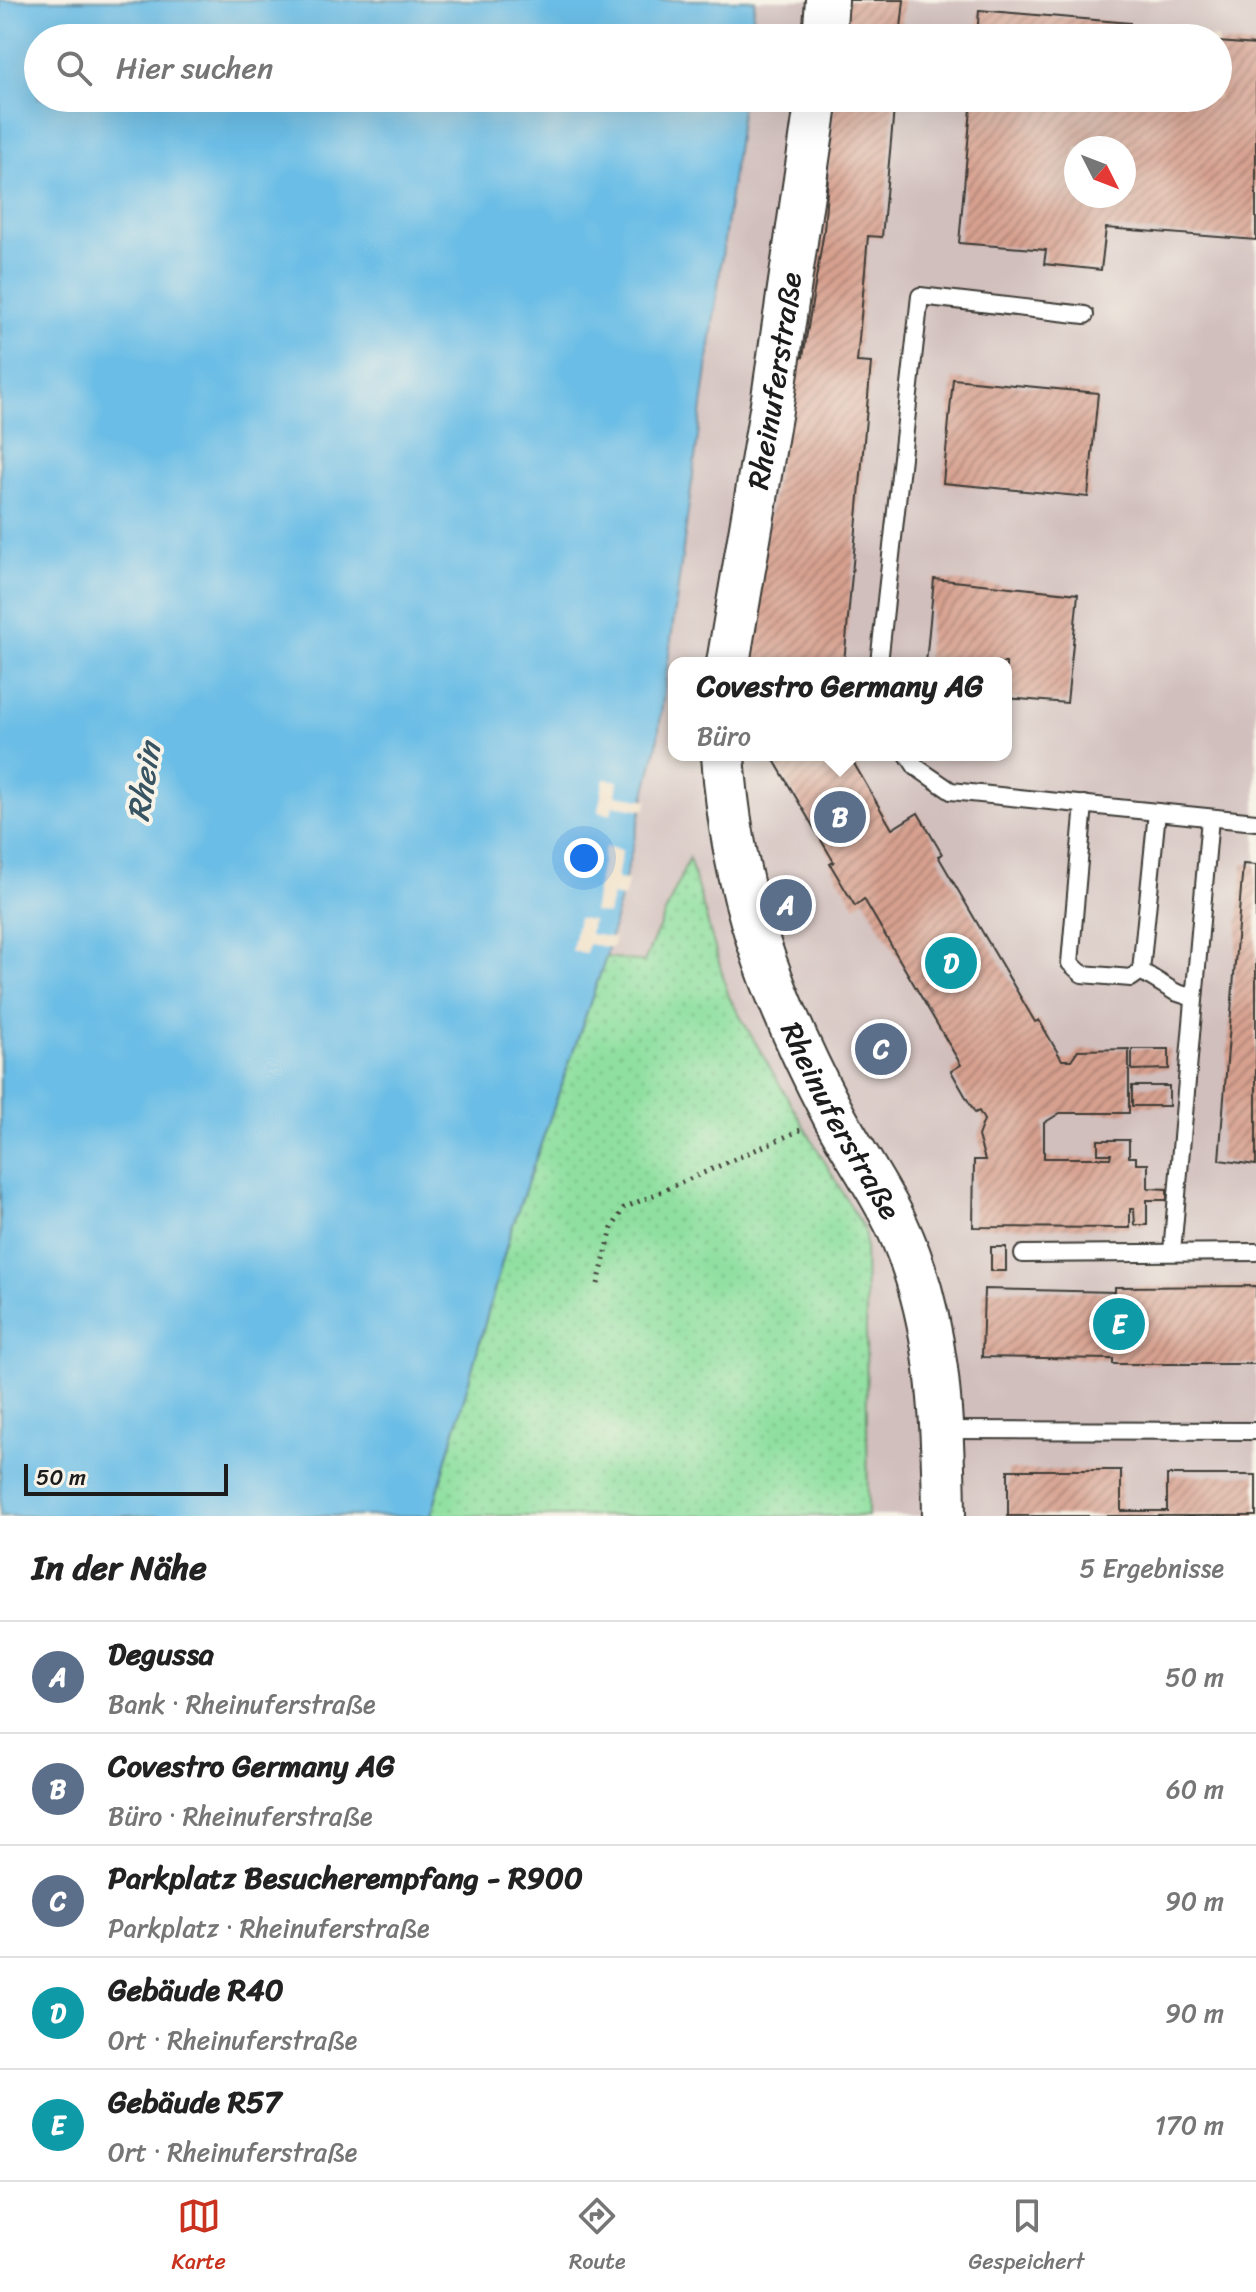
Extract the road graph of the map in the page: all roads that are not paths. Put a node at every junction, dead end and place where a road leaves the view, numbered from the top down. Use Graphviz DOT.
graph roads {
  1 [pos="827,0"];
  2 [pos="825,24"];
  3 [pos="815,112"];
  4 [pos="1085,315"];
  5 [pos="729,657"];
  6 [pos="880,657"];
  7 [pos="724,761"];
  8 [pos="912,761"];
  9 [pos="1084,804"];
  10 [pos="1157,812"];
  11 [pos="1210,818"];
  12 [pos="1256,822"];
  13 [pos="1141,971"];
  14 [pos="1193,998"];
  15 [pos="1172,1252"];
  16 [pos="1256,1252"];
  17 [pos="1023,1254"];
  18 [pos="943,1430"];
  19 [pos="1256,1431"];
  20 [pos="943,1502"];
  1 -- 2 [label="street"];
  3 -- 5 [label="street, Rheinuferstraße"];
  4 -- 6 [label="lane"];
  7 -- 18 [label="street, Rheinuferstraße"];
  8 -- 9 [label="lane"];
  9 -- 10 [label="lane"];
  9 -- 13 [label="lane"];
  10 -- 11 [label="lane"];
  10 -- 13 [label="lane"];
  11 -- 12 [label="lane"];
  11 -- 14 [label="lane"];
  13 -- 14 [label="lane"];
  14 -- 15 [label="lane"];
  15 -- 16 [label="lane"];
  15 -- 17 [label="lane"];
  18 -- 19 [label="lane"];
  18 -- 20 [label="street, Rheinuferstraße"];
}
